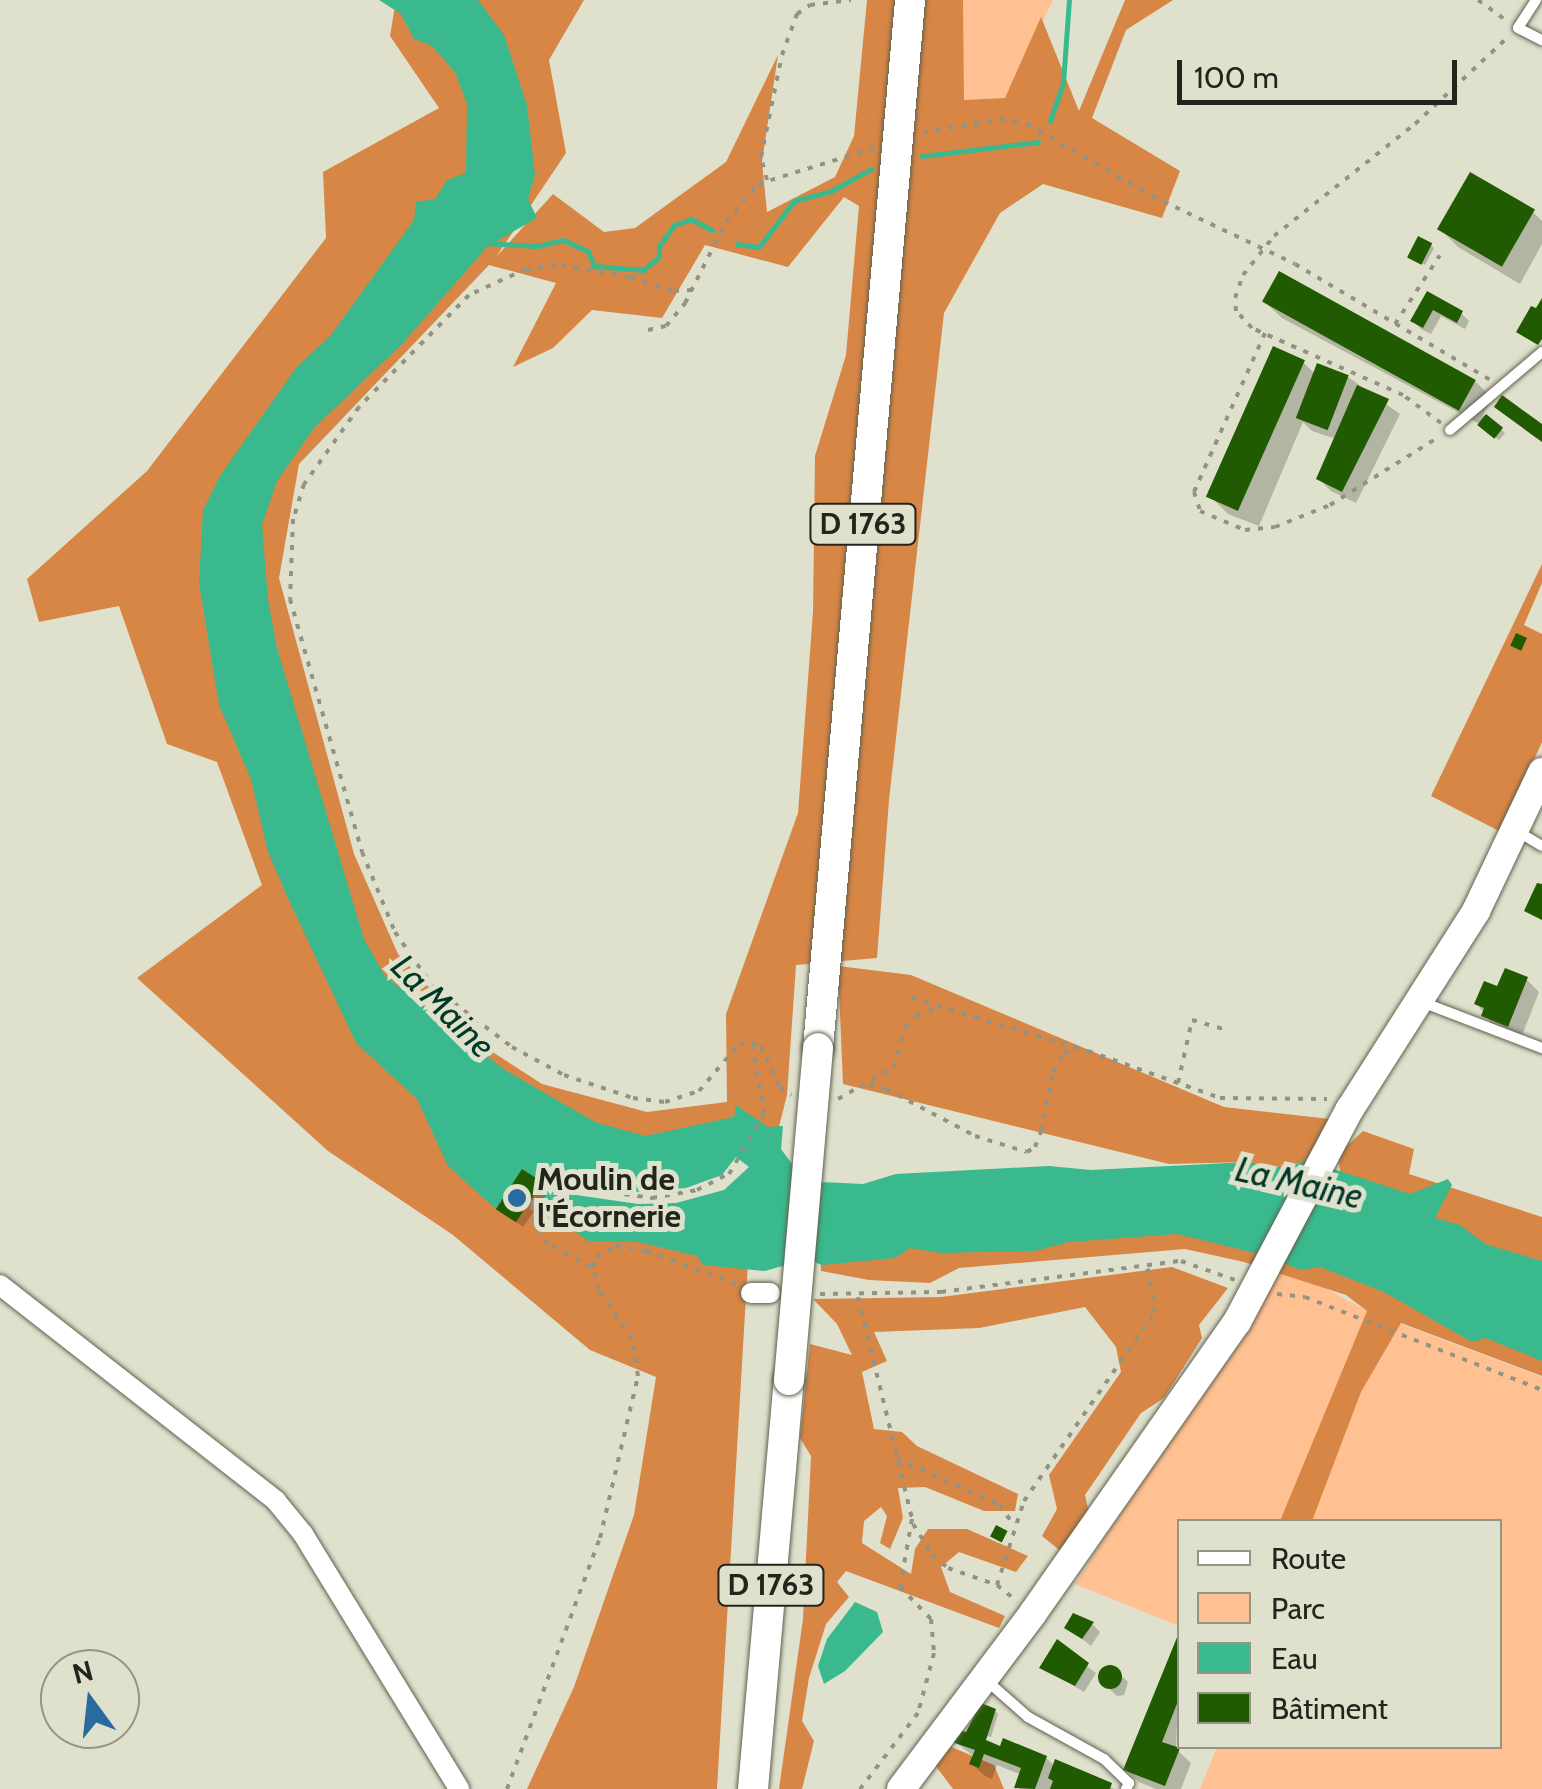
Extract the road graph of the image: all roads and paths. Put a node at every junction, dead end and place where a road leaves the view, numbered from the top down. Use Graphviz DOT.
graph roads {
  1 [pos="851,0"];
  2 [pos="910,0"];
  3 [pos="1478,0"];
  4 [pos="1536,0"];
  5 [pos="1518,28"];
  6 [pos="1542,40"];
  7 [pos="919,134"];
  8 [pos="878,147"];
  9 [pos="767,180"];
  10 [pos="1262,249"];
  11 [pos="1440,255"];
  12 [pos="692,290"];
  13 [pos="1395,324"];
  14 [pos="648,330"];
  15 [pos="1265,334"];
  16 [pos="1542,352"];
  17 [pos="1502,388"];
  18 [pos="1450,430"];
  19 [pos="1542,772"];
  20 [pos="1516,831"];
  21 [pos="1542,846"];
  22 [pos="912,998"];
  23 [pos="1419,1001"];
  24 [pos="942,1007"];
  25 [pos="1224,1029"];
  26 [pos="752,1043"];
  27 [pos="1075,1048"];
  28 [pos="1542,1048"];
  29 [pos="1178,1083"];
  30 [pos="869,1084"];
  31 [pos="835,1100"];
  32 [pos="801,1103"];
  33 [pos="1350,1109"];
  34 [pos="1147,1265"];
  35 [pos="593,1267"];
  36 [pos="1252,1280"];
  37 [pos="0,1285"];
  38 [pos="761,1293"];
  39 [pos="1542,1390"];
  40 [pos="897,1458"];
  41 [pos="912,1519"];
  42 [pos="1015,1526"];
  43 [pos="997,1585"];
  44 [pos="1033,1613"];
  45 [pos="984,1678"];
  46 [pos="459,1789"];
  47 [pos="508,1789"];
  48 [pos="753,1789"];
  49 [pos="860,1789"];
  50 [pos="901,1789"];
  51 [pos="1126,1789"];
  1 -- 9 [label="path"];
  2 -- 48 [label="main road, D 1763, bridge"];
  3 -- 5 [label="path"];
  4 -- 5 [label="lane"];
  5 -- 6 [label="lane"];
  5 -- 10 [label="path"];
  7 -- 10 [label="path"];
  8 -- 9 [label="path"];
  9 -- 12 [label="path"];
  10 -- 13 [label="path"];
  10 -- 15 [label="path"];
  11 -- 13 [label="path"];
  12 -- 14 [label="path"];
  12 -- 26 [label="path"];
  13 -- 17 [label="path"];
  15 -- 18 [label="path"];
  15 -- 18 [label="path"];
  16 -- 17 [label="lane"];
  17 -- 18 [label="lane"];
  19 -- 20 [label="street"];
  20 -- 21 [label="lane"];
  20 -- 23 [label="street"];
  22 -- 24 [label="path"];
  23 -- 28 [label="lane"];
  23 -- 33 [label="street"];
  24 -- 27 [label="path"];
  24 -- 30 [label="path"];
  25 -- 29 [label="path"];
  26 -- 32 [label="path"];
  26 -- 35 [label="path"];
  27 -- 29 [label="path"];
  27 -- 30 [label="path"];
  29 -- 33 [label="path"];
  30 -- 31 [label="path"];
  33 -- 36 [label="street"];
  34 -- 36 [label="path"];
  34 -- 40 [label="path"];
  34 -- 42 [label="path"];
  35 -- 38 [label="path"];
  35 -- 47 [label="path"];
  36 -- 39 [label="path"];
  36 -- 44 [label="street"];
  37 -- 46 [label="street"];
  40 -- 41 [label="path"];
  40 -- 42 [label="path"];
  41 -- 43 [label="path"];
  41 -- 49 [label="path"];
  42 -- 43 [label="path"];
  43 -- 44 [label="path"];
  44 -- 45 [label="street"];
  45 -- 50 [label="street"];
  45 -- 51 [label="lane"];
}
